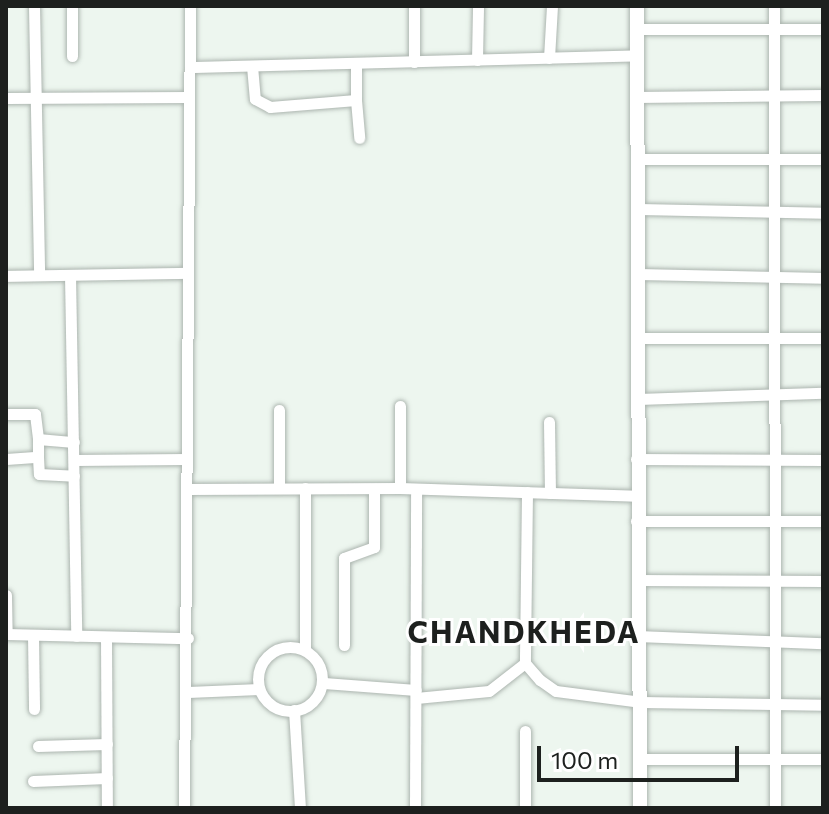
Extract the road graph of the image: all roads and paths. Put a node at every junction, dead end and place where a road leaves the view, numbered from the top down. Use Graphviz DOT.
graph roads {
  1 [pos="34,6"];
  2 [pos="72,6"];
  3 [pos="190,6"];
  4 [pos="414,6"];
  5 [pos="478,6"];
  6 [pos="552,6"];
  7 [pos="637,6"];
  8 [pos="774,6"];
  9 [pos="638,29"];
  10 [pos="823,29"];
  11 [pos="774,30"];
  12 [pos="636,55"];
  13 [pos="72,56"];
  14 [pos="549,58"];
  15 [pos="477,60"];
  16 [pos="414,62"];
  17 [pos="356,64"];
  18 [pos="252,66"];
  19 [pos="190,67"];
  20 [pos="773,95"];
  21 [pos="823,95"];
  22 [pos="189,97"];
  23 [pos="635,97"];
  24 [pos="6,98"];
  25 [pos="37,98"];
  26 [pos="356,100"];
  27 [pos="359,138"];
  28 [pos="637,159"];
  29 [pos="823,159"];
  30 [pos="774,161"];
  31 [pos="639,209"];
  32 [pos="774,213"];
  33 [pos="823,213"];
  34 [pos="186,273"];
  35 [pos="638,274"];
  36 [pos="39,275"];
  37 [pos="70,275"];
  38 [pos="6,276"];
  39 [pos="774,277"];
  40 [pos="823,278"];
  41 [pos="775,337"];
  42 [pos="638,338"];
  43 [pos="823,338"];
  44 [pos="775,391"];
  45 [pos="823,393"];
  46 [pos="638,399"];
  47 [pos="400,406"];
  48 [pos="279,410"];
  49 [pos="6,414"];
  50 [pos="549,422"];
  51 [pos="38,439"];
  52 [pos="74,442"];
  53 [pos="38,457"];
  54 [pos="6,459"];
  55 [pos="186,459"];
  56 [pos="636,459"];
  57 [pos="775,459"];
  58 [pos="74,460"];
  59 [pos="823,460"];
  60 [pos="74,476"];
  61 [pos="279,488"];
  62 [pos="305,488"];
  63 [pos="400,488"];
  64 [pos="186,489"];
  65 [pos="374,489"];
  66 [pos="416,490"];
  67 [pos="527,492"];
  68 [pos="550,493"];
  69 [pos="636,496"];
  70 [pos="636,521"];
  71 [pos="776,521"];
  72 [pos="823,521"];
  73 [pos="637,580"];
  74 [pos="774,580"];
  75 [pos="823,581"];
  76 [pos="6,595"];
  77 [pos="6,634"];
  78 [pos="33,635"];
  79 [pos="76,636"];
  80 [pos="637,636"];
  81 [pos="106,637"];
  82 [pos="188,638"];
  83 [pos="823,643"];
  84 [pos="773,644"];
  85 [pos="344,645"];
  86 [pos="305,650"];
  87 [pos="525,663"];
  88 [pos="324,683"];
  89 [pos="259,689"];
  90 [pos="188,692"];
  91 [pos="416,694"];
  92 [pos="641,702"];
  93 [pos="774,704"];
  94 [pos="823,705"];
  95 [pos="34,709"];
  96 [pos="294,710"];
  97 [pos="525,731"];
  98 [pos="107,744"];
  99 [pos="38,746"];
  100 [pos="643,759"];
  101 [pos="776,759"];
  102 [pos="823,759"];
  103 [pos="107,778"];
  104 [pos="33,781"];
  105 [pos="107,808"];
  106 [pos="184,808"];
  107 [pos="300,808"];
  108 [pos="415,808"];
  109 [pos="525,808"];
  110 [pos="640,808"];
  111 [pos="775,808"];
  1 -- 25 [label="street"];
  2 -- 13 [label="street"];
  3 -- 19 [label="street"];
  4 -- 16 [label="street"];
  5 -- 15 [label="street"];
  6 -- 14 [label="street"];
  7 -- 9 [label="street"];
  8 -- 11 [label="street"];
  9 -- 11 [label="street"];
  9 -- 12 [label="street"];
  10 -- 11 [label="street"];
  11 -- 20 [label="street"];
  12 -- 14 [label="street"];
  12 -- 23 [label="street"];
  14 -- 15 [label="street"];
  15 -- 16 [label="street"];
  16 -- 17 [label="street"];
  17 -- 18 [label="street"];
  17 -- 26 [label="street"];
  18 -- 19 [label="street"];
  18 -- 26 [label="street"];
  19 -- 22 [label="street"];
  20 -- 21 [label="street"];
  20 -- 23 [label="street"];
  20 -- 30 [label="street"];
  22 -- 25 [label="street"];
  22 -- 34 [label="street"];
  23 -- 28 [label="street"];
  24 -- 25 [label="street"];
  25 -- 36 [label="street"];
  26 -- 27 [label="street"];
  28 -- 30 [label="street"];
  28 -- 31 [label="street"];
  29 -- 30 [label="street"];
  30 -- 32 [label="street"];
  31 -- 32 [label="street"];
  31 -- 35 [label="street"];
  32 -- 33 [label="street"];
  32 -- 39 [label="street"];
  34 -- 37 [label="street"];
  34 -- 55 [label="street"];
  35 -- 39 [label="street"];
  35 -- 42 [label="street"];
  36 -- 37 [label="street"];
  36 -- 38 [label="street"];
  37 -- 52 [label="street"];
  39 -- 40 [label="street"];
  39 -- 41 [label="street"];
  41 -- 42 [label="street"];
  41 -- 43 [label="street"];
  41 -- 44 [label="street"];
  42 -- 46 [label="street"];
  44 -- 45 [label="street"];
  44 -- 46 [label="street"];
  44 -- 57 [label="street"];
  46 -- 56 [label="street"];
  47 -- 63 [label="street"];
  48 -- 61 [label="street"];
  49 -- 51 [label="street"];
  50 -- 68 [label="street"];
  51 -- 52 [label="street"];
  51 -- 53 [label="street"];
  52 -- 58 [label="street"];
  53 -- 54 [label="street"];
  53 -- 60 [label="street"];
  55 -- 58 [label="street"];
  55 -- 64 [label="street"];
  56 -- 57 [label="street"];
  56 -- 69 [label="street"];
  57 -- 59 [label="street"];
  57 -- 71 [label="street"];
  58 -- 60 [label="street"];
  60 -- 79 [label="street"];
  61 -- 62 [label="street"];
  61 -- 64 [label="street"];
  62 -- 65 [label="street"];
  62 -- 86 [label="street"];
  63 -- 65 [label="street"];
  63 -- 66 [label="street"];
  64 -- 82 [label="street"];
  65 -- 85 [label="street"];
  66 -- 67 [label="street"];
  66 -- 91 [label="street"];
  67 -- 68 [label="street"];
  67 -- 87 [label="street"];
  68 -- 69 [label="street"];
  69 -- 70 [label="street"];
  70 -- 71 [label="street"];
  70 -- 73 [label="street"];
  71 -- 72 [label="street"];
  71 -- 74 [label="street"];
  73 -- 74 [label="street"];
  73 -- 80 [label="street"];
  74 -- 75 [label="street"];
  74 -- 84 [label="street"];
  76 -- 77 [label="street"];
  77 -- 78 [label="street"];
  78 -- 79 [label="street"];
  78 -- 95 [label="street"];
  79 -- 81 [label="street"];
  80 -- 84 [label="street"];
  80 -- 92 [label="street"];
  81 -- 82 [label="street"];
  81 -- 98 [label="street"];
  82 -- 90 [label="street"];
  83 -- 84 [label="street"];
  84 -- 93 [label="street"];
  86 -- 88 [label="street"];
  86 -- 89 [label="street"];
  87 -- 91 [label="street"];
  87 -- 92 [label="street"];
  88 -- 91 [label="street"];
  88 -- 96 [label="street"];
  89 -- 90 [label="street"];
  89 -- 96 [label="street"];
  90 -- 106 [label="street"];
  91 -- 108 [label="street"];
  92 -- 93 [label="street"];
  92 -- 100 [label="street"];
  93 -- 94 [label="street"];
  93 -- 101 [label="street"];
  96 -- 107 [label="street"];
  97 -- 109 [label="street"];
  98 -- 99 [label="street"];
  98 -- 103 [label="street"];
  100 -- 101 [label="street"];
  100 -- 110 [label="street"];
  101 -- 102 [label="street"];
  101 -- 111 [label="street"];
  103 -- 104 [label="street"];
  103 -- 105 [label="street"];
}
